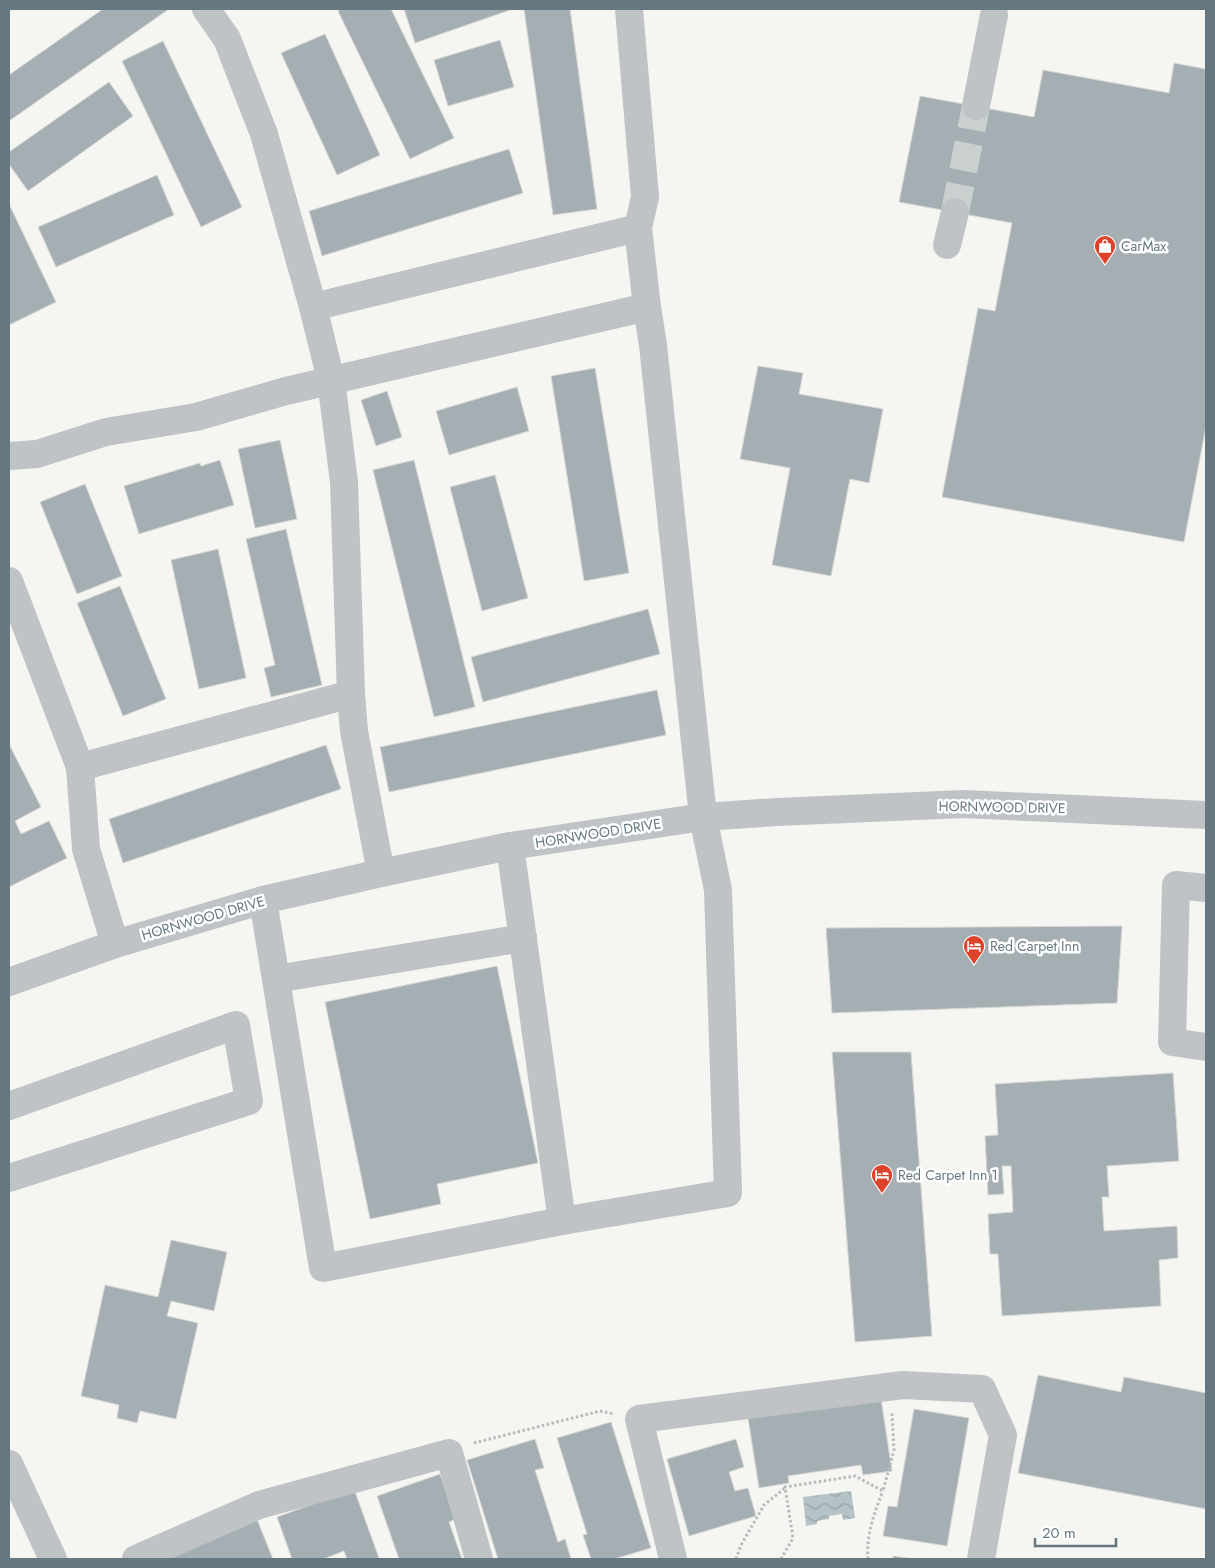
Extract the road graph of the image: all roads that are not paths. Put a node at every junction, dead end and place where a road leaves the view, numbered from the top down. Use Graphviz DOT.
graph roads {
  1 [pos="206,9"];
  2 [pos="629,9"];
  3 [pos="994,14"];
  4 [pos="976,106"];
  5 [pos="955,212"];
  6 [pos="638,228"];
  7 [pos="947,245"];
  8 [pos="313,307"];
  9 [pos="647,307"];
  10 [pos="331,380"];
  11 [pos="9,456"];
  12 [pos="9,581"];
  13 [pos="351,694"];
  14 [pos="80,767"];
  15 [pos="1206,815"];
  16 [pos="703,817"];
  17 [pos="510,846"];
  18 [pos="381,873"];
  19 [pos="1206,888"];
  20 [pos="263,900"];
  21 [pos="523,938"];
  22 [pos="115,944"];
  23 [pos="276,979"];
  24 [pos="9,982"];
  25 [pos="1206,1047"];
  26 [pos="9,1106"];
  27 [pos="9,1178"];
  28 [pos="562,1221"];
  29 [pos="9,1464"];
  30 [pos="53,1559"];
  31 [pos="136,1559"];
  32 [pos="479,1559"];
  33 [pos="674,1559"];
  34 [pos="981,1559"];
  1 -- 8 [label="street"];
  2 -- 6 [label="street"];
  3 -- 4 [label="street"];
  5 -- 7 [label="street"];
  6 -- 8 [label="street"];
  6 -- 9 [label="street"];
  8 -- 10 [label="street"];
  9 -- 10 [label="street"];
  9 -- 16 [label="street"];
  10 -- 11 [label="street"];
  10 -- 13 [label="street"];
  12 -- 14 [label="street"];
  13 -- 14 [label="street"];
  13 -- 18 [label="street"];
  14 -- 22 [label="street"];
  15 -- 16 [label="street, HORNWOOD DRIVE"];
  16 -- 17 [label="street, HORNWOOD DRIVE"];
  16 -- 28 [label="street"];
  17 -- 18 [label="street, HORNWOOD DRIVE"];
  17 -- 21 [label="street"];
  18 -- 20 [label="street, HORNWOOD DRIVE"];
  19 -- 25 [label="street"];
  20 -- 22 [label="street, HORNWOOD DRIVE"];
  20 -- 23 [label="street"];
  21 -- 23 [label="street"];
  21 -- 28 [label="street"];
  22 -- 24 [label="street, HORNWOOD DRIVE"];
  23 -- 28 [label="street"];
  26 -- 27 [label="street"];
  29 -- 30 [label="street"];
  31 -- 32 [label="street"];
  33 -- 34 [label="street"];
}
